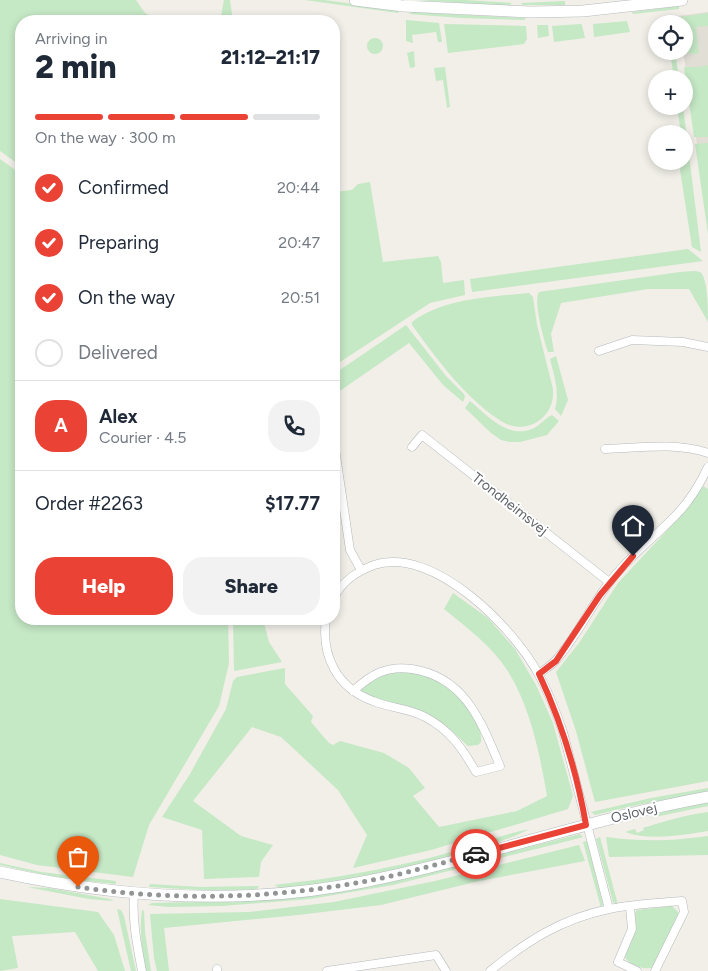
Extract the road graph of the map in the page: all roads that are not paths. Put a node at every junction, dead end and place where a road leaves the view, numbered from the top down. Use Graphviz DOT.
graph roads {
  1 [pos="355,0"];
  2 [pos="682,0"];
  3 [pos="708,347"];
  4 [pos="599,351"];
  5 [pos="412,447"];
  6 [pos="605,449"];
  7 [pos="708,453"];
  8 [pos="708,467"];
  9 [pos="340,482"];
  10 [pos="361,570"];
  11 [pos="610,582"];
  12 [pos="340,590"];
  13 [pos="325,625"];
  14 [pos="539,674"];
  15 [pos="353,691"];
  16 [pos="708,797"];
  17 [pos="586,825"];
  18 [pos="0,872"];
  19 [pos="134,894"];
  20 [pos="630,907"];
  21 [pos="609,909"];
  22 [pos="142,971"];
  23 [pos="327,971"];
  24 [pos="446,971"];
  25 [pos="490,971"];
  26 [pos="637,971"];
  27 [pos="655,971"];
  1 -- 2 [label="street"];
  3 -- 4 [label="street"];
  5 -- 11 [label="street, Trondheimsvej"];
  6 -- 7 [label="street"];
  8 -- 11 [label="street"];
  9 -- 10 [label="street"];
  10 -- 12 [label="street"];
  10 -- 14 [label="street"];
  11 -- 14 [label="street"];
  13 -- 15 [label="street"];
  14 -- 17 [label="street"];
  15 -- 15 [label="street"];
  16 -- 17 [label="street, Oslovej"];
  17 -- 19 [label="street, Oslovej"];
  17 -- 21 [label="street"];
  18 -- 19 [label="street, Oslovej"];
  19 -- 22 [label="street"];
  20 -- 21 [label="street"];
  20 -- 26 [label="street"];
  20 -- 27 [label="street"];
  21 -- 25 [label="street"];
  23 -- 24 [label="street"];
}
